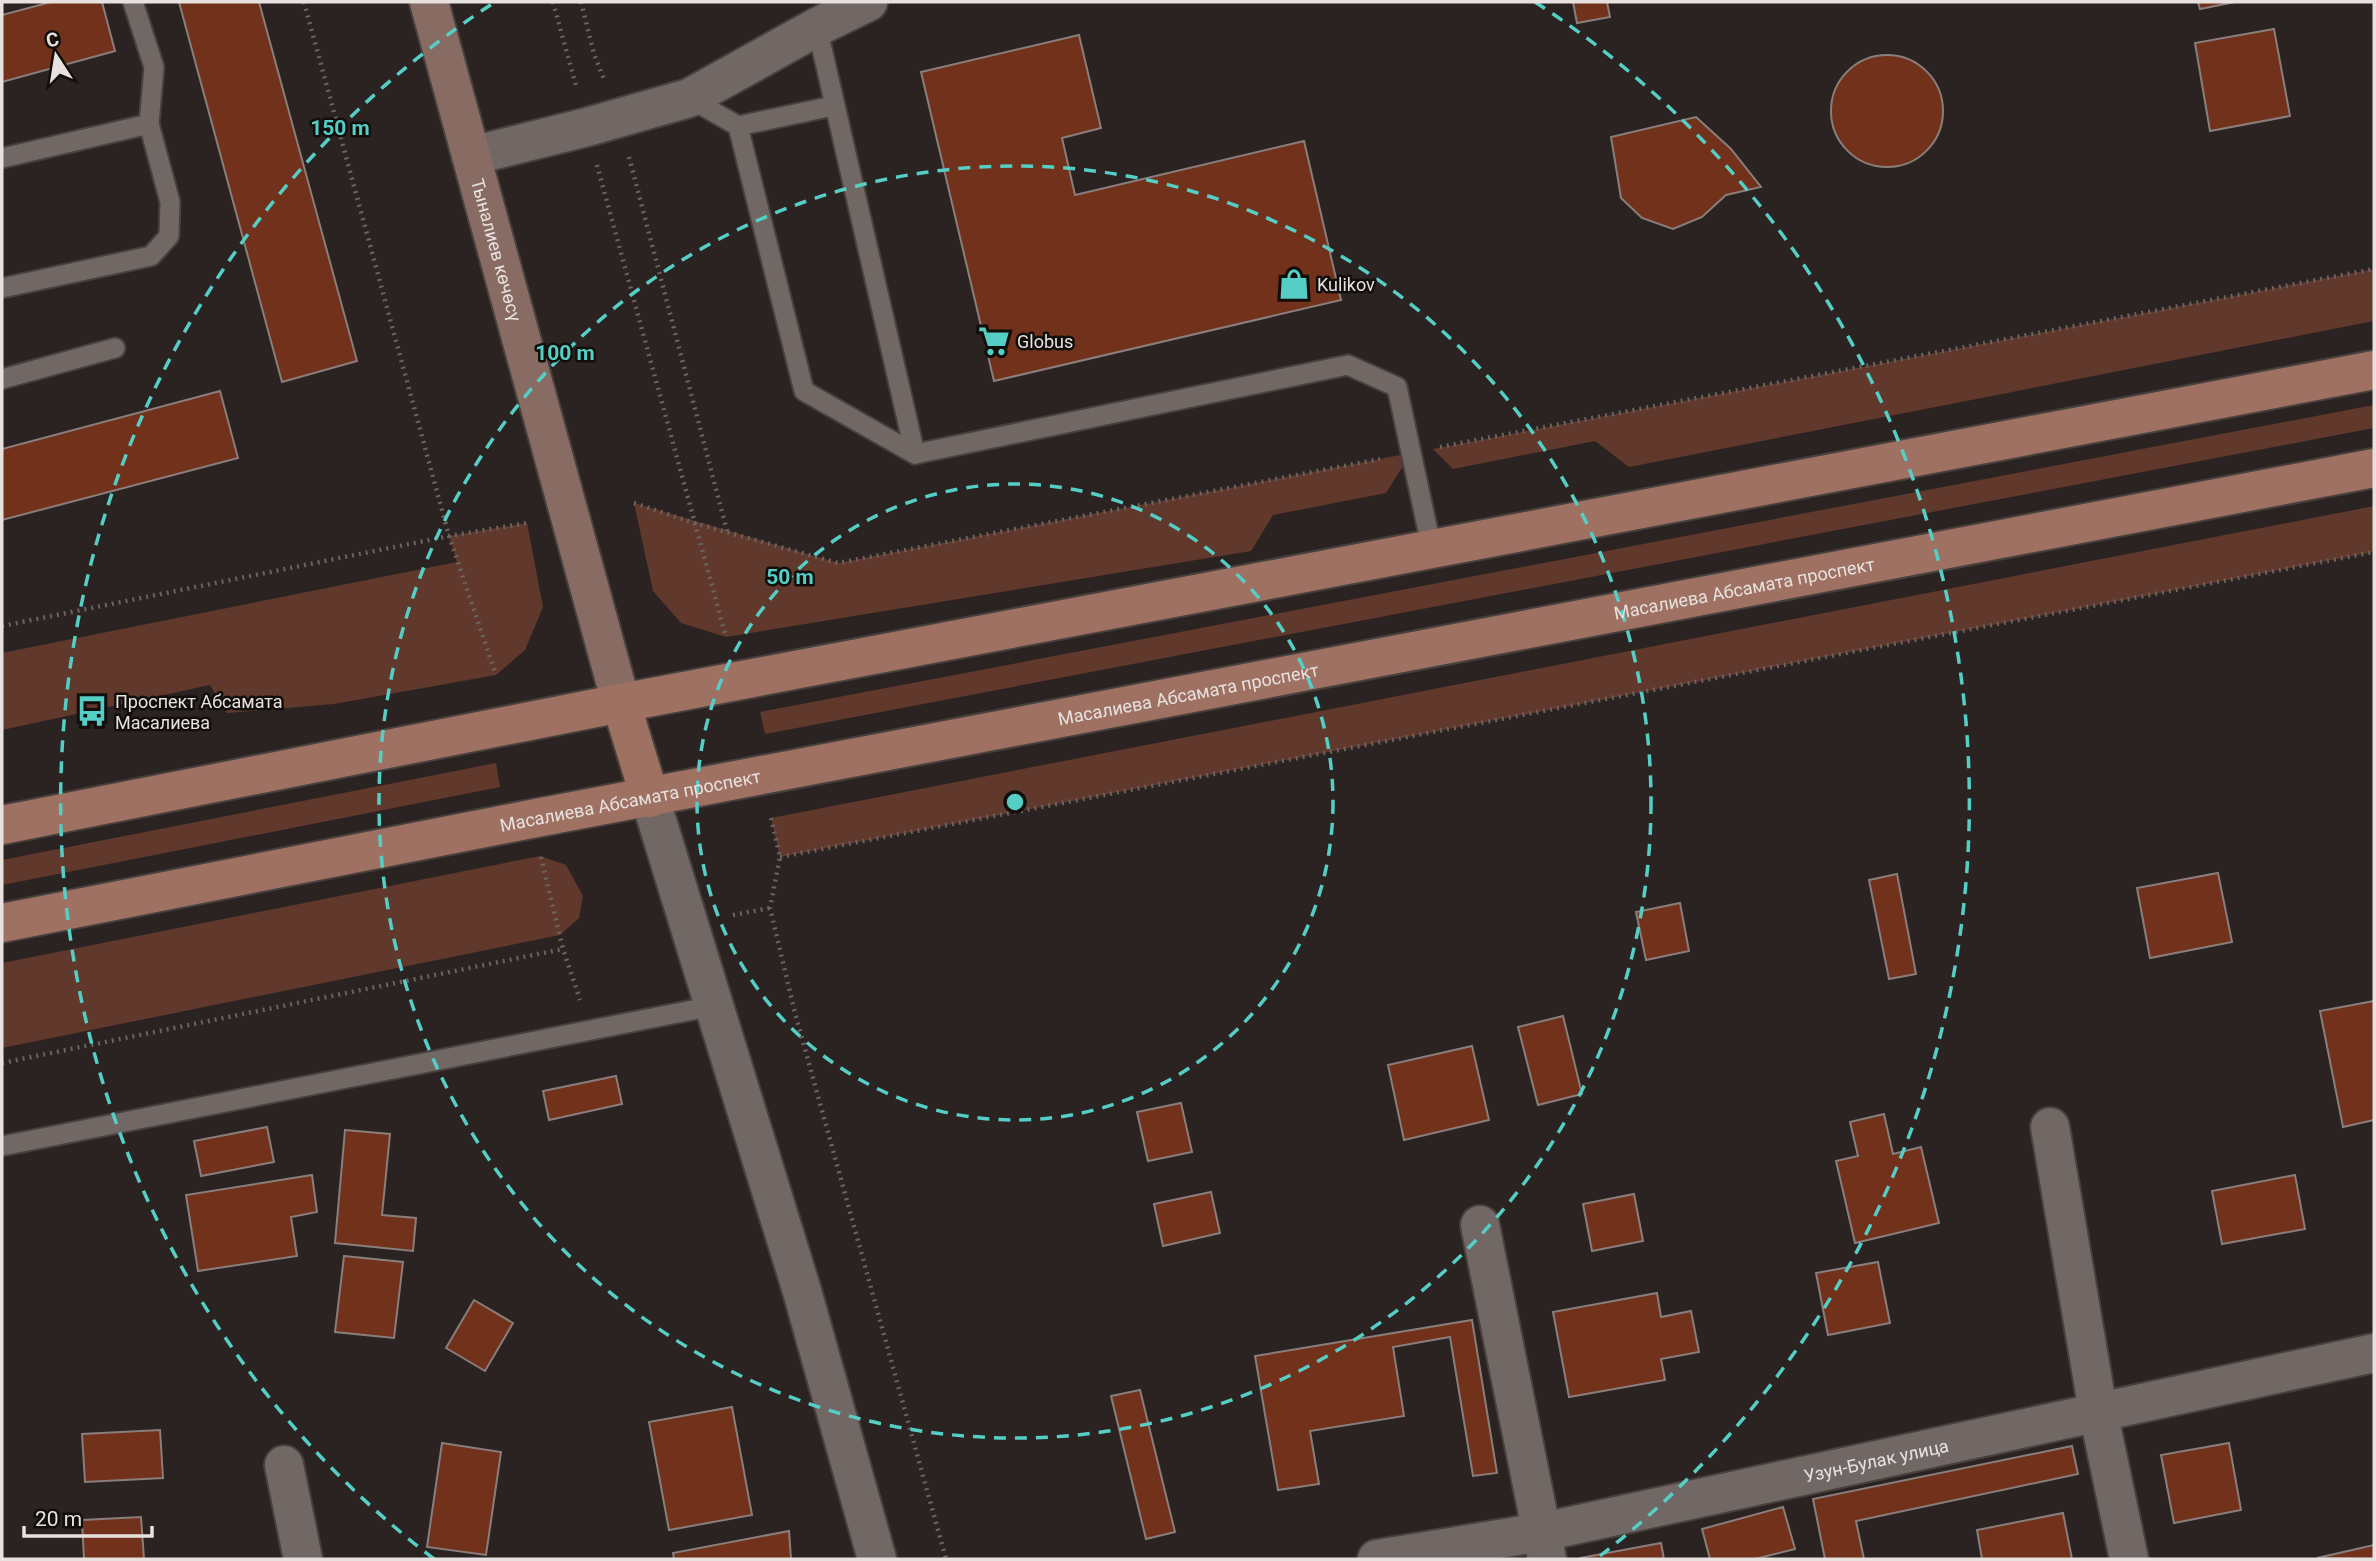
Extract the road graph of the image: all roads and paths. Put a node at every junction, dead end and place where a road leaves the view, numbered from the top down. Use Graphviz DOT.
graph roads {
  1 [pos="133,2"];
  2 [pos="304,2"];
  3 [pos="429,2"];
  4 [pos="553,2"];
  5 [pos="580,2"];
  6 [pos="868,2"];
  7 [pos="817,27"];
  8 [pos="690,98"];
  9 [pos="833,106"];
  10 [pos="603,123"];
  11 [pos="149,124"];
  12 [pos="738,127"];
  13 [pos="471,156"];
  14 [pos="2,158"];
  15 [pos="2374,269"];
  16 [pos="2,288"];
  17 [pos="115,348"];
  18 [pos="2374,370"];
  19 [pos="2,379"];
  20 [pos="1411,453"];
  21 [pos="915,454"];
  22 [pos="2374,468"];
  23 [pos="634,503"];
  24 [pos="527,523"];
  25 [pos="694,523"];
  26 [pos="727,532"];
  27 [pos="449,536"];
  28 [pos="1432,550"];
  29 [pos="2374,552"];
  30 [pos="2,626"];
  31 [pos="726,637"];
  32 [pos="496,675"];
  33 [pos="621,703"];
  34 [pos="650,798"];
  35 [pos="771,817"];
  36 [pos="2,825"];
  37 [pos="541,856"];
  38 [pos="780,857"];
  39 [pos="770,908"];
  40 [pos="733,915"];
  41 [pos="2,923"];
  42 [pos="563,949"];
  43 [pos="713,1006"];
  44 [pos="590,1031"];
  45 [pos="2,1063"];
  46 [pos="2050,1128"];
  47 [pos="2,1146"];
  48 [pos="1480,1225"];
  49 [pos="2374,1353"];
  50 [pos="2098,1411"];
  51 [pos="284,1465"];
  52 [pos="1544,1546"];
  53 [pos="303,1559"];
  54 [pos="877,1559"];
  55 [pos="946,1559"];
  56 [pos="1377,1559"];
  57 [pos="2129,1559"];
  1 -- 11 [label="lane"];
  2 -- 27 [label="path"];
  3 -- 13 [label="main road, Тыналиев көчөсү"];
  4 -- 10 [label="path"];
  5 -- 10 [label="path"];
  6 -- 7 [label="street"];
  7 -- 8 [label="street"];
  7 -- 9 [label="lane"];
  8 -- 10 [label="street"];
  8 -- 12 [label="lane"];
  9 -- 12 [label="lane"];
  9 -- 21 [label="lane"];
  10 -- 13 [label="street"];
  10 -- 25 [label="path"];
  10 -- 26 [label="path"];
  11 -- 14 [label="lane"];
  11 -- 16 [label="lane"];
  12 -- 21 [label="lane"];
  13 -- 33 [label="main road, Тыналиев көчөсү"];
  15 -- 20 [label="path"];
  17 -- 19 [label="lane"];
  18 -- 28 [label="main road"];
  20 -- 21 [label="lane"];
  20 -- 26 [label="path"];
  20 -- 28 [label="lane"];
  22 -- 34 [label="main road, Масалиева Абсамата проспект"];
  23 -- 25 [label="path"];
  24 -- 27 [label="path"];
  25 -- 26 [label="path"];
  25 -- 31 [label="path"];
  27 -- 30 [label="path"];
  27 -- 32 [label="path"];
  28 -- 33 [label="main road"];
  29 -- 38 [label="path"];
  33 -- 34 [label="main road"];
  33 -- 36 [label="main road"];
  34 -- 41 [label="main road, Масалиева Абсамата проспект"];
  34 -- 43 [label="street"];
  35 -- 38 [label="path"];
  37 -- 42 [label="path"];
  38 -- 39 [label="path"];
  39 -- 40 [label="path"];
  39 -- 55 [label="path"];
  42 -- 44 [label="path"];
  42 -- 45 [label="path"];
  43 -- 44 [label="lane"];
  43 -- 54 [label="street"];
  44 -- 47 [label="lane"];
  46 -- 50 [label="street"];
  48 -- 52 [label="street"];
  49 -- 50 [label="street, Узун-Булак улица"];
  50 -- 52 [label="street, Узун-Булак улица"];
  50 -- 57 [label="street"];
  51 -- 53 [label="street"];
  52 -- 56 [label="street, Узун-Булак улица"];
}
